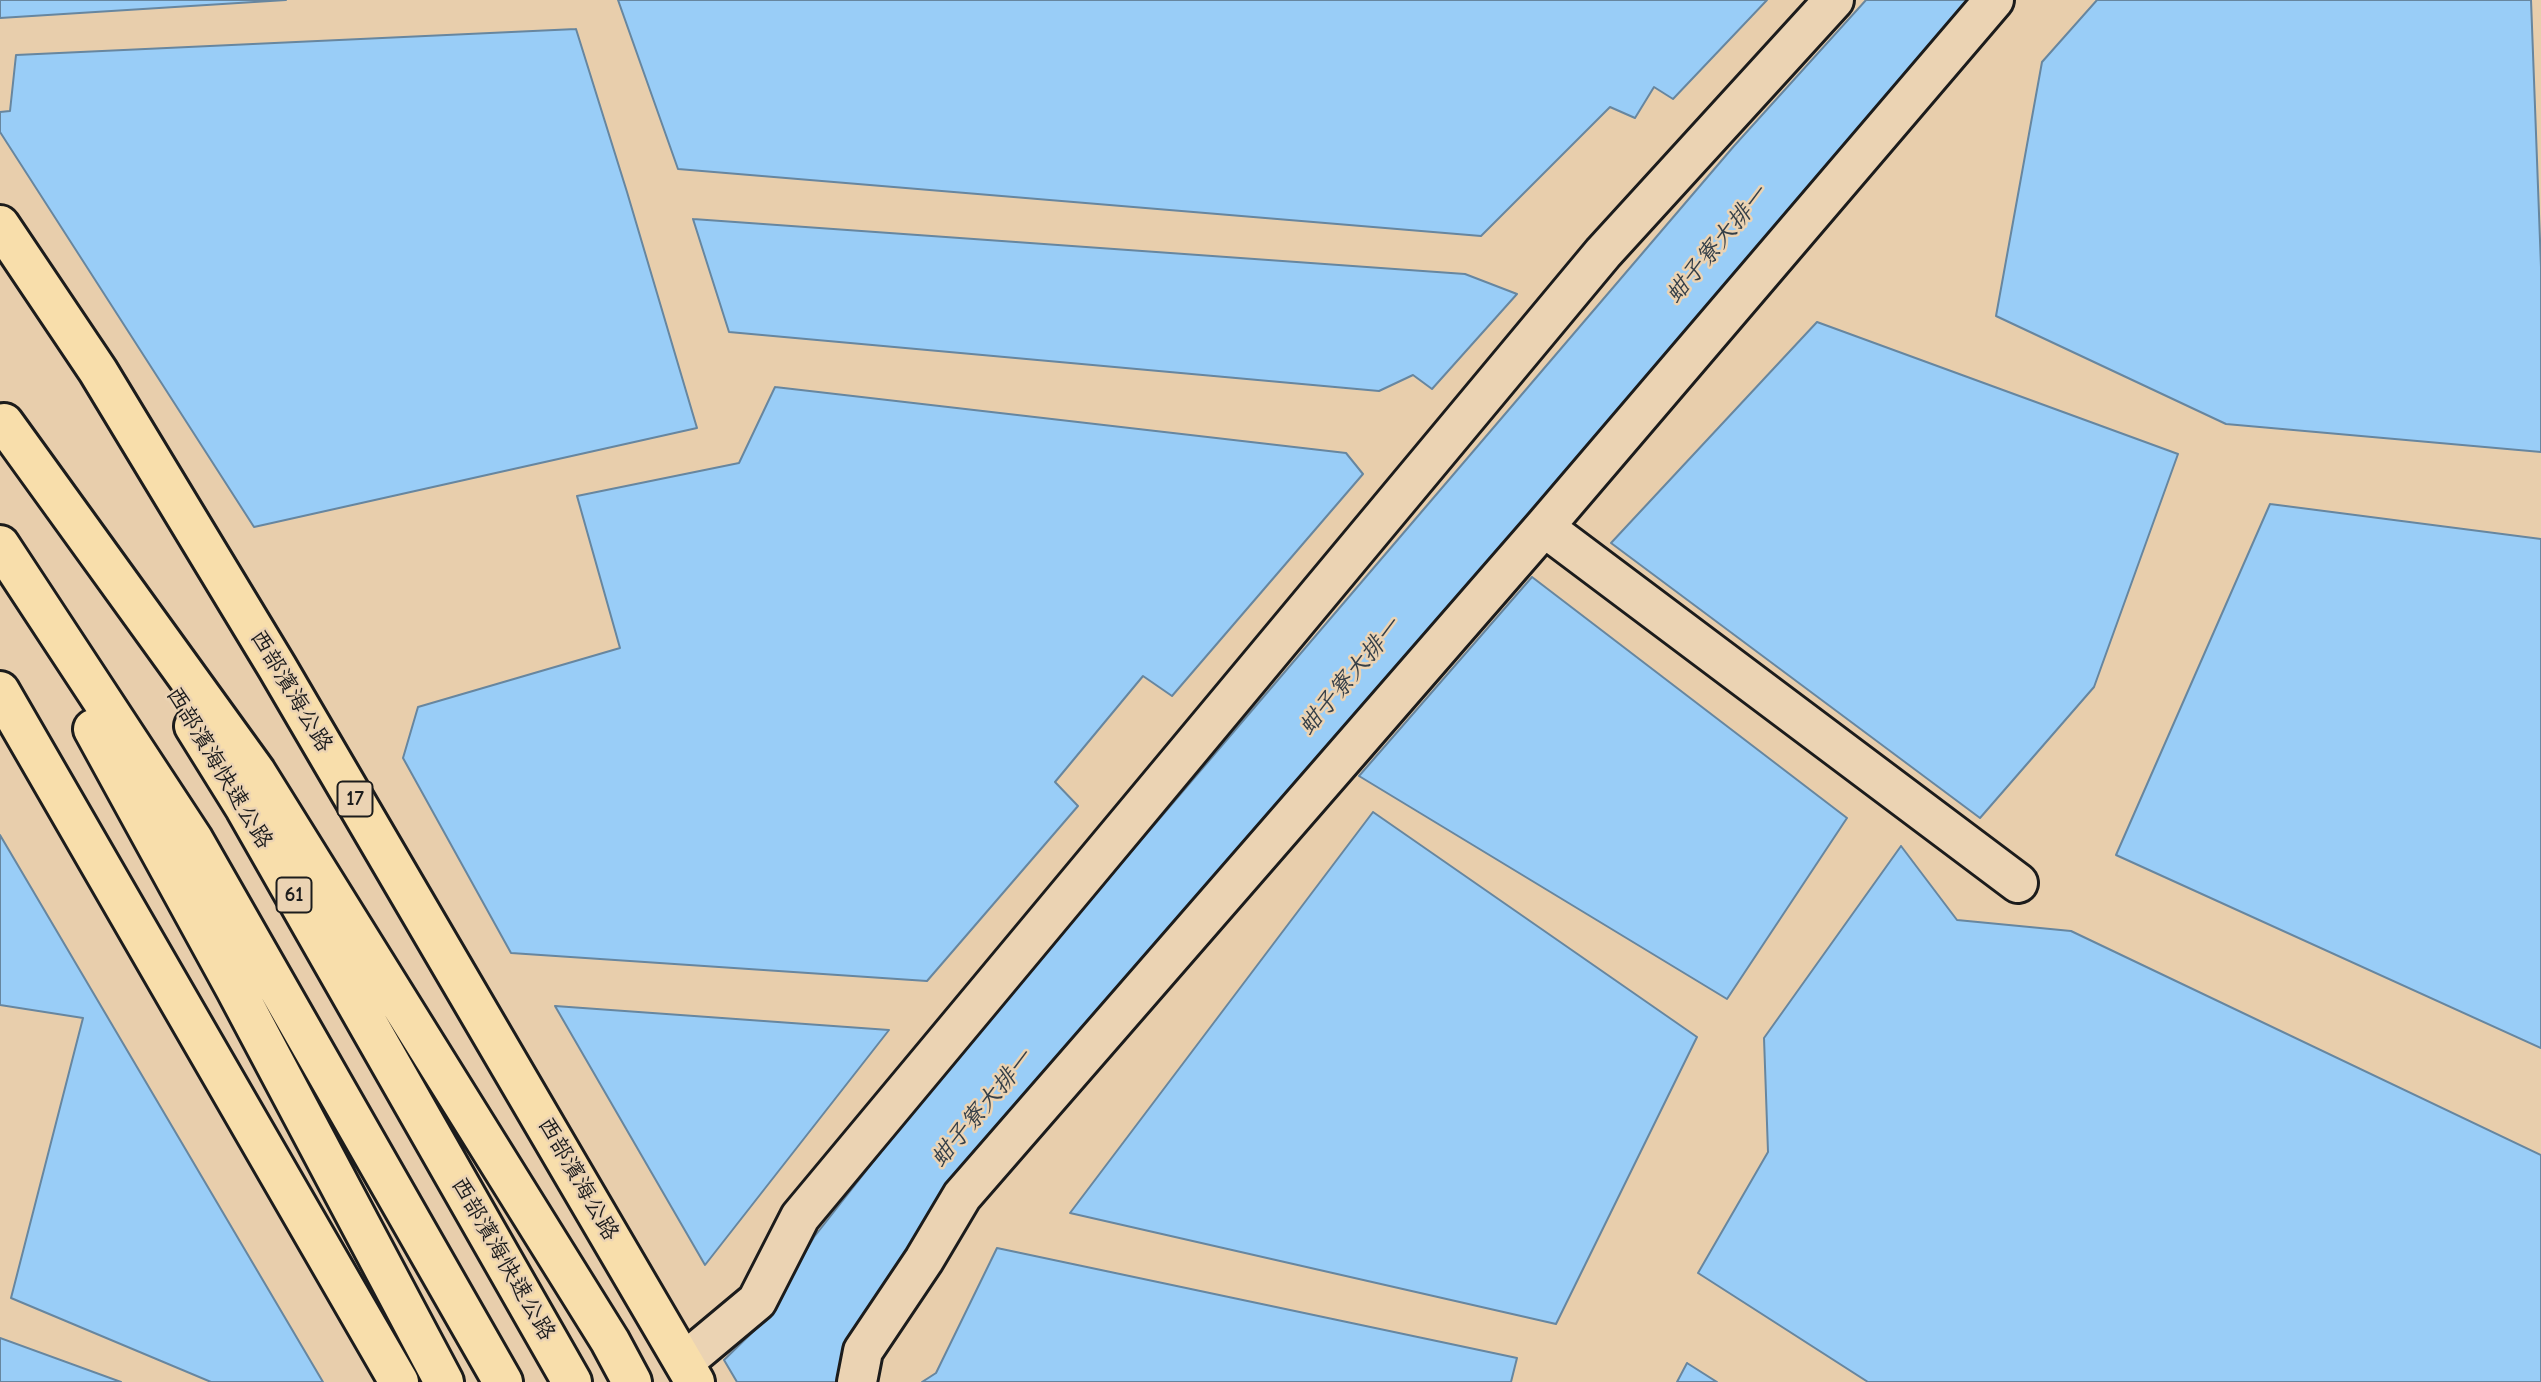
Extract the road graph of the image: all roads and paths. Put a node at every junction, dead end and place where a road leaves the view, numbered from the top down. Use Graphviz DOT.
graph roads {
  1 [pos="1834,0"];
  2 [pos="1994,0"];
  3 [pos="0,225"];
  4 [pos="2,420"];
  5 [pos="1544,527"];
  6 [pos="0,545"];
  7 [pos="0,559"];
  8 [pos="0,691"];
  9 [pos="2018,883"];
  10 [pos="690,1372"];
  11 [pos="399,1382"];
  12 [pos="443,1382"];
  13 [pos="503,1382"];
  14 [pos="572,1382"];
  15 [pos="632,1382"];
  16 [pos="857,1382"];
  1 -- 10 [label="lane"];
  2 -- 5 [label="lane"];
  3 -- 10 [label="main road, 西部濱海公路 / 17"];
  4 -- 14 [label="main road, 西部濱海快速公路 / 61"];
  4 -- 15 [label="main road"];
  5 -- 9 [label="lane"];
  5 -- 16 [label="lane"];
  6 -- 13 [label="main road"];
  7 -- 12 [label="main road"];
  8 -- 11 [label="main road"];
}
